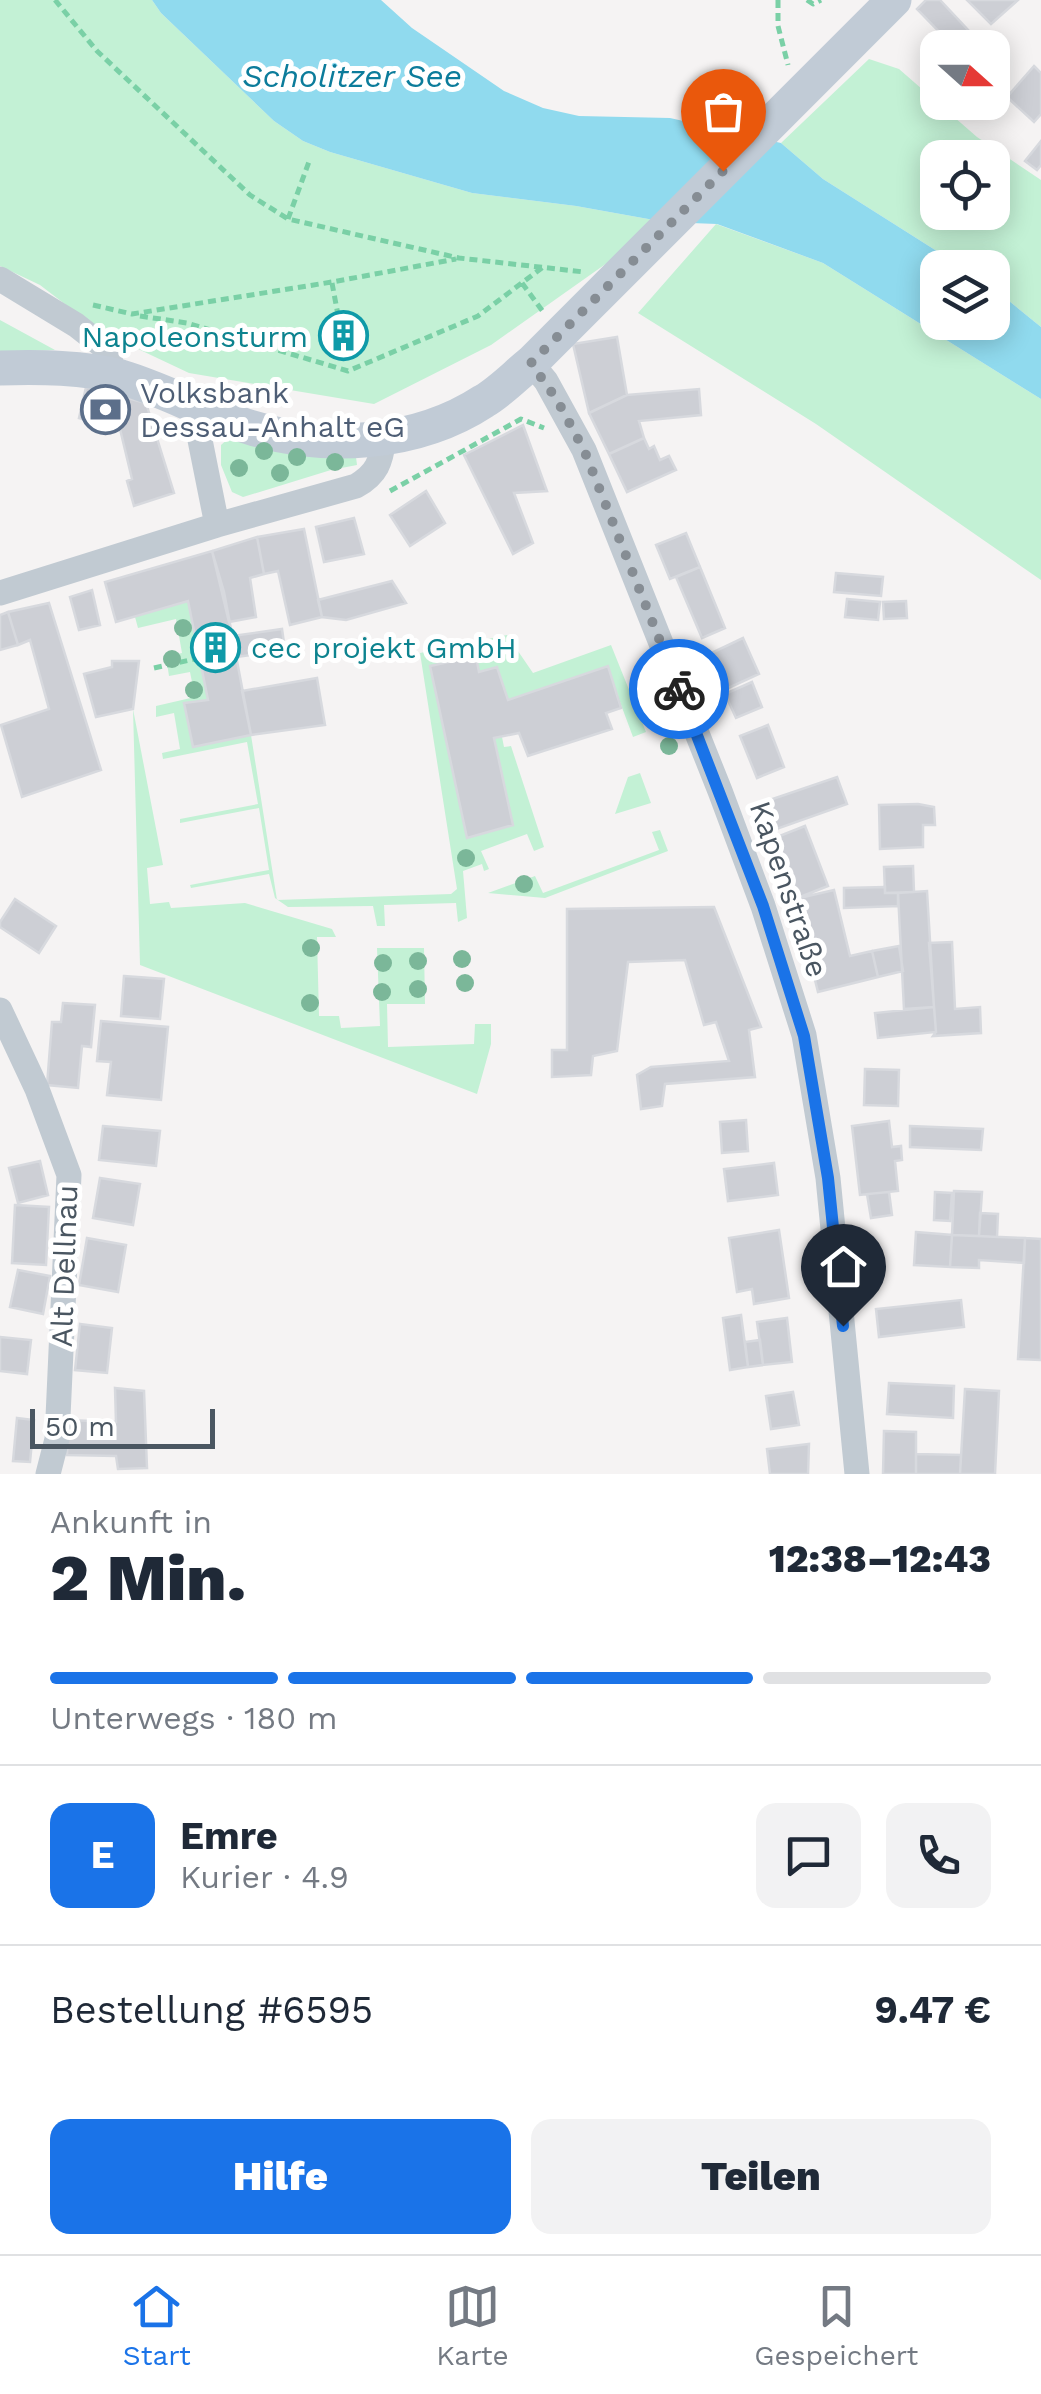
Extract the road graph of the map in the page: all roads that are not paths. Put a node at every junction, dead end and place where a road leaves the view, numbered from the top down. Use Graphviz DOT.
graph roads {
  1 [pos="894,0"];
  2 [pos="0,279"];
  3 [pos="531,363"];
  4 [pos="0,368"];
  5 [pos="117,376"];
  6 [pos="200,410"];
  7 [pos="384,438"];
  8 [pos="217,525"];
  9 [pos="0,593"];
  10 [pos="0,1010"];
  11 [pos="48,1474"];
  12 [pos="858,1474"];
  1 -- 3 [label="street"];
  2 -- 5 [label="street"];
  3 -- 7 [label="street"];
  3 -- 12 [label="street, Kapenstraße"];
  4 -- 5 [label="street"];
  5 -- 6 [label="street"];
  6 -- 7 [label="street"];
  6 -- 8 [label="street"];
  7 -- 8 [label="street"];
  8 -- 9 [label="street"];
  10 -- 11 [label="street, Alt Dellnau"];
}
